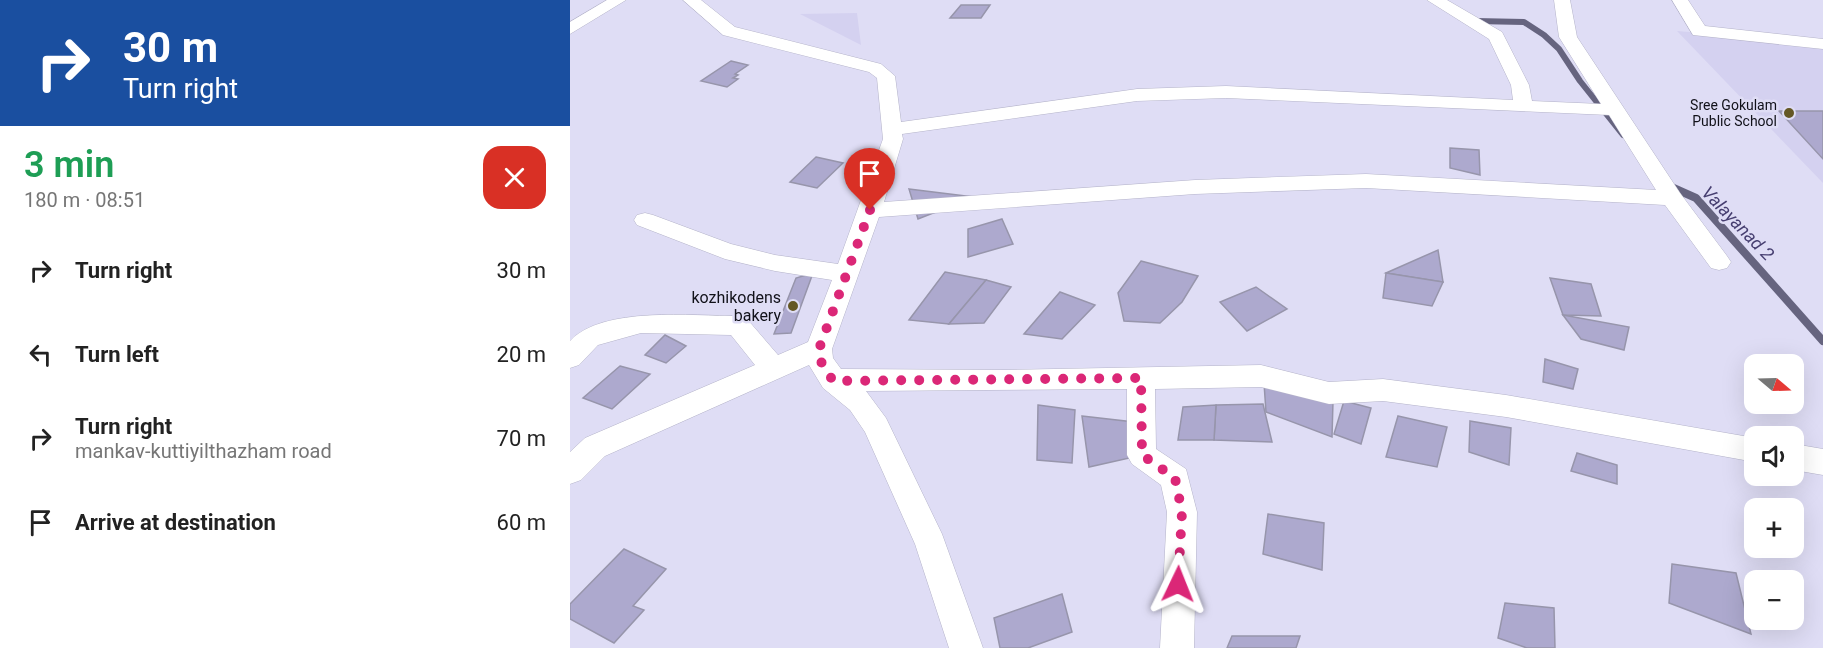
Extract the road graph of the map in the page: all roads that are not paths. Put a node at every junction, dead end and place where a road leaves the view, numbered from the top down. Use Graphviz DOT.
graph roads {
  1 [pos="618,0"];
  2 [pos="691,0"];
  3 [pos="1435,0"];
  4 [pos="1562,0"];
  5 [pos="1680,0"];
  6 [pos="570,29"];
  7 [pos="1823,44"];
  8 [pos="1524,106"];
  9 [pos="1616,110"];
  10 [pos="892,129"];
  11 [pos="1672,198"];
  12 [pos="870,210"];
  13 [pos="645,220"];
  14 [pos="1719,262"];
  15 [pos="845,273"];
  16 [pos="819,349"];
  17 [pos="570,358"];
  18 [pos="774,369"];
  19 [pos="1141,378"];
  20 [pos="833,381"];
  21 [pos="1744,448"];
  22 [pos="1804,459"];
  23 [pos="1823,462"];
  24 [pos="570,471"];
  25 [pos="966,648"];
  26 [pos="1177,648"];
  1 -- 6 [label="street"];
  2 -- 10 [label="street"];
  3 -- 8 [label="street"];
  4 -- 9 [label="street"];
  5 -- 7 [label="street"];
  8 -- 9 [label="street"];
  8 -- 10 [label="street"];
  9 -- 11 [label="street"];
  10 -- 12 [label="street"];
  11 -- 12 [label="street"];
  11 -- 14 [label="street"];
  12 -- 15 [label="street"];
  13 -- 15 [label="street"];
  15 -- 16 [label="street"];
  16 -- 18 [label="street"];
  16 -- 20 [label="street"];
  17 -- 18 [label="street"];
  18 -- 24 [label="street"];
  19 -- 20 [label="street"];
  19 -- 21 [label="street"];
  19 -- 26 [label="street"];
  20 -- 25 [label="street"];
  22 -- 23 [label="street"];
}
